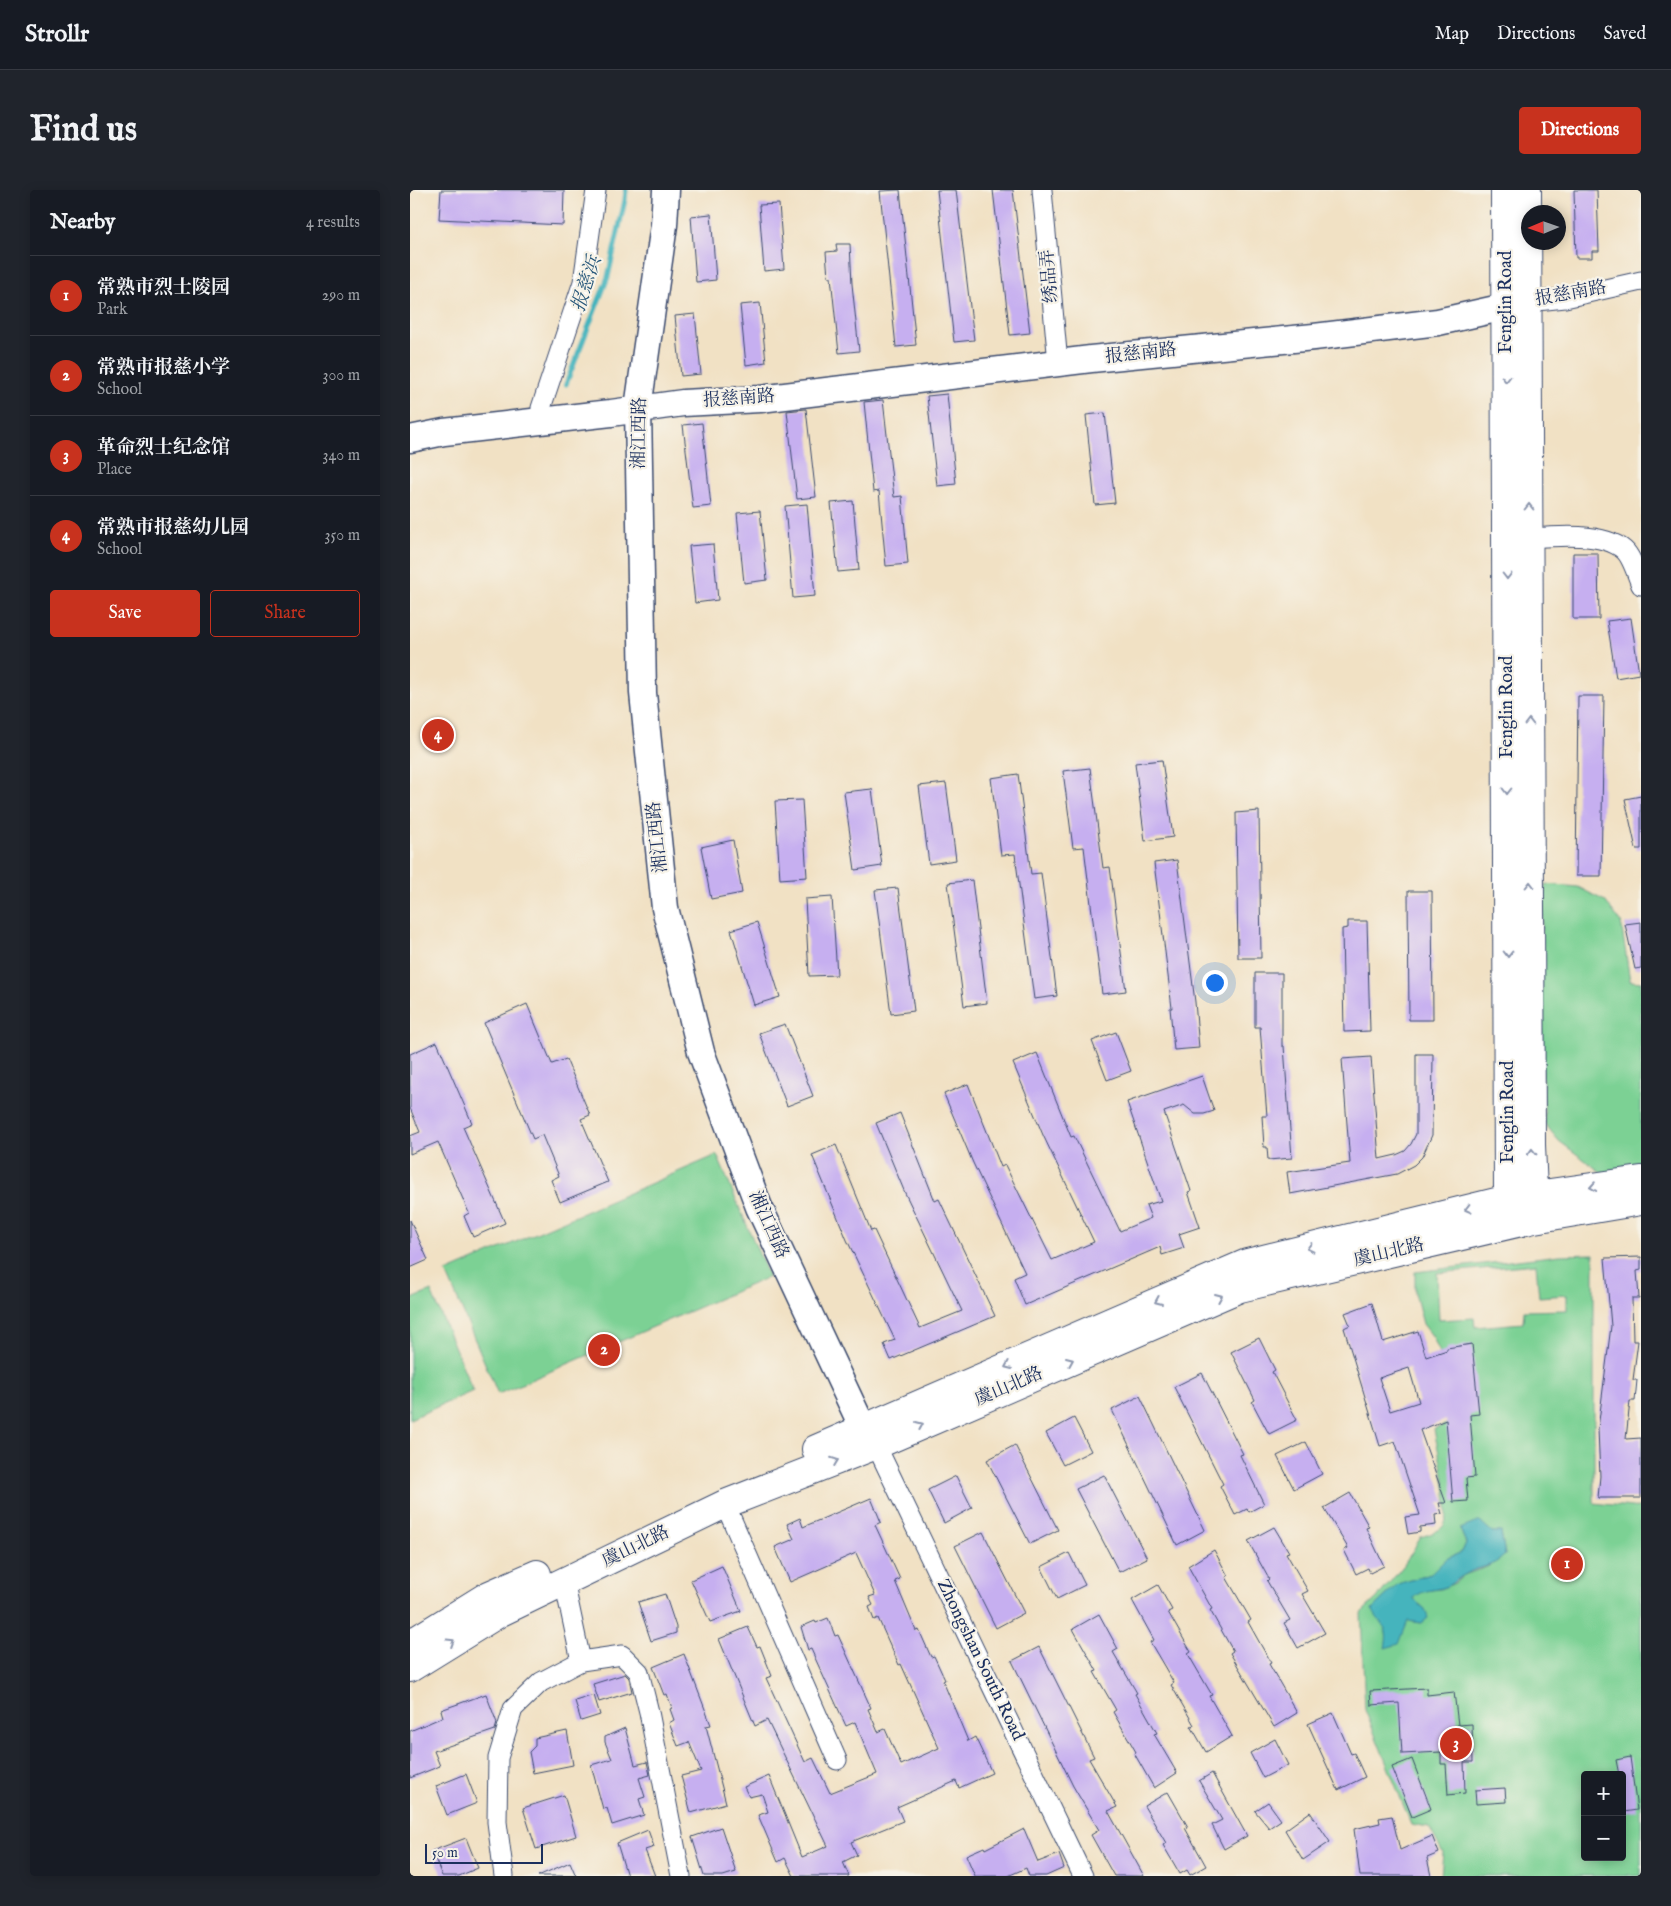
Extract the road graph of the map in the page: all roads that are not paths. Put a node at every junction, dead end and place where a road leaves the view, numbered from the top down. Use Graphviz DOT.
graph roads {
  1 [pos="596,190"];
  2 [pos="666,190"];
  3 [pos="1042,190"];
  4 [pos="1505,190"];
  5 [pos="1527,190"];
  6 [pos="1641,281"];
  7 [pos="1517,305"];
  8 [pos="1058,363"];
  9 [pos="542,408"];
  10 [pos="638,408"];
  11 [pos="410,426"];
  12 [pos="410,439"];
  13 [pos="1518,539"];
  14 [pos="1641,585"];
  15 [pos="1641,1180"];
  16 [pos="1641,1201"];
  17 [pos="1522,1210"];
  18 [pos="870,1436"];
  19 [pos="726,1504"];
  20 [pos="564,1581"];
  21 [pos="410,1644"];
  22 [pos="581,1661"];
  23 [pos="410,1668"];
  24 [pos="837,1760"];
  25 [pos="504,1876"];
  26 [pos="681,1876"];
  27 [pos="1083,1876"];
  1 -- 9 [label="street"];
  2 -- 10 [label="street, 湘江西路"];
  3 -- 8 [label="street, 绣品弄"];
  4 -- 7 [label="main road, Fenglin Road"];
  5 -- 7 [label="main road, Fenglin Road"];
  6 -- 7 [label="street, 报慈南路"];
  7 -- 8 [label="street, 报慈南路"];
  7 -- 13 [label="main road, Fenglin Road"];
  8 -- 10 [label="street, 报慈南路"];
  9 -- 10 [label="street, 报慈南路"];
  9 -- 11 [label="street, 报慈南路"];
  10 -- 12 [label="street, 报慈南路"];
  10 -- 18 [label="street, 湘江西路"];
  13 -- 14 [label="street"];
  13 -- 17 [label="main road, Fenglin Road"];
  15 -- 17 [label="main road, 虞山北路, one-way"];
  16 -- 17 [label="main road, 虞山北路"];
  17 -- 18 [label="main road, 虞山北路"];
  19 -- 18 [label="main road, 虞山北路, one-way"];
  18 -- 21 [label="main road, 虞山北路"];
  18 -- 27 [label="street, Zhongshan South Road"];
  19 -- 20 [label="main road, 虞山北路"];
  19 -- 24 [label="street"];
  20 -- 22 [label="street"];
  23 -- 20 [label="main road, 虞山北路, one-way"];
  22 -- 25 [label="street"];
  22 -- 26 [label="street"];
}
